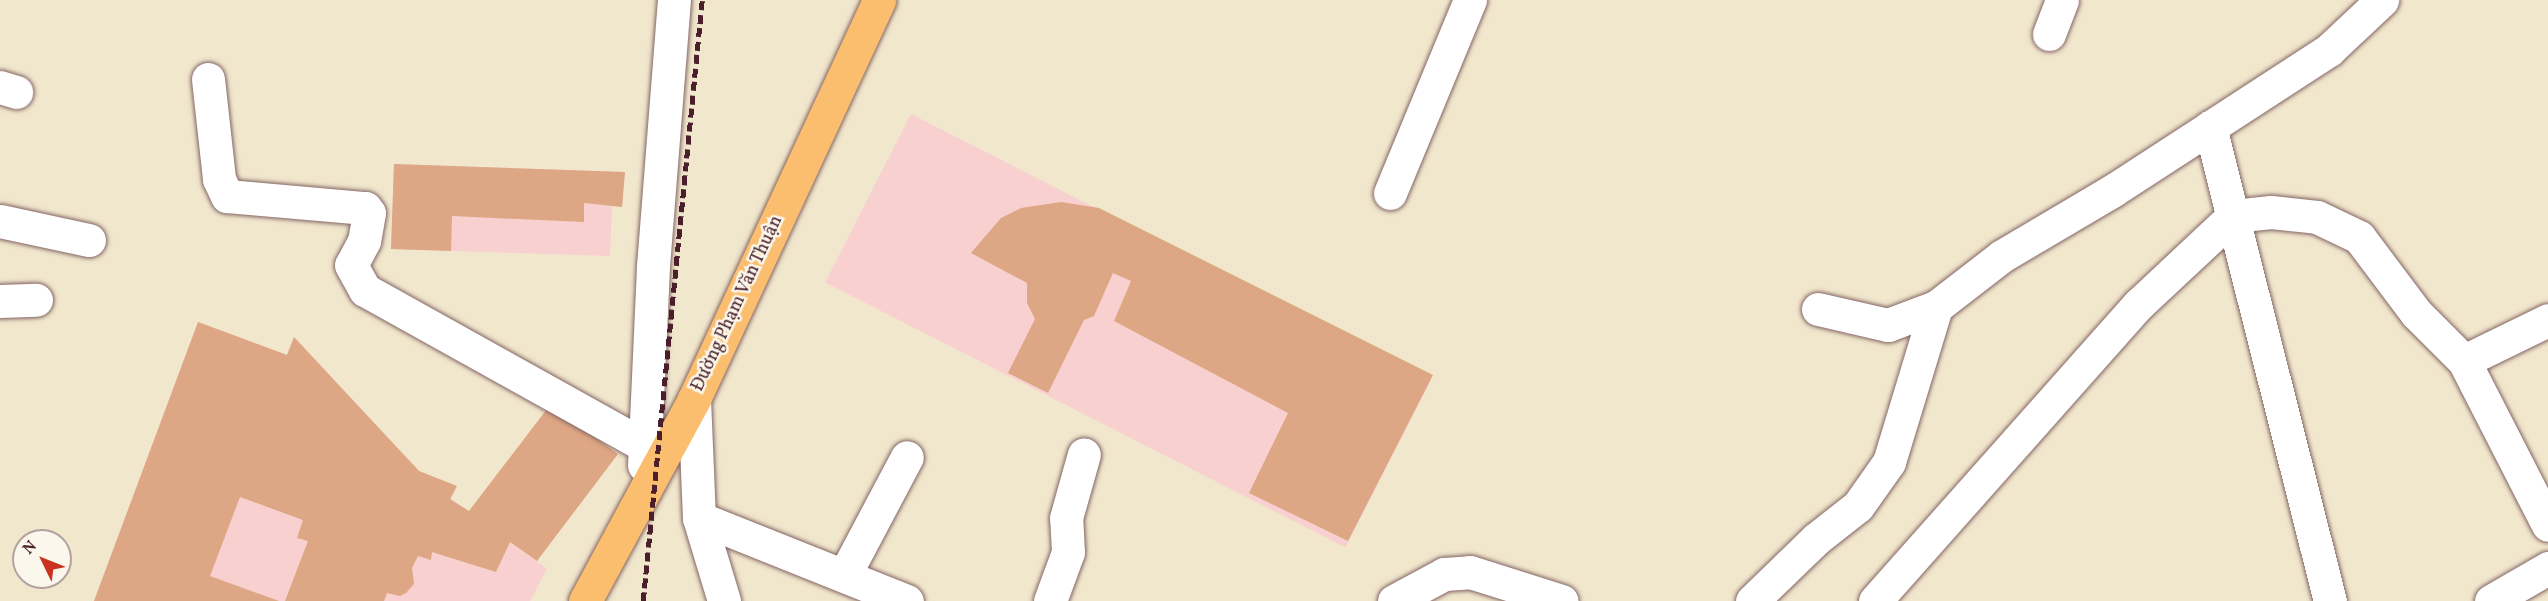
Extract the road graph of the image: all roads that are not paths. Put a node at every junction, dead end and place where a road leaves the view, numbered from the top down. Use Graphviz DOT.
graph roads {
  1 [pos="674,0"];
  2 [pos="879,0"];
  3 [pos="1470,0"];
  4 [pos="2062,0"];
  5 [pos="2382,0"];
  6 [pos="2049,33"];
  7 [pos="208,79"];
  8 [pos="2210,127"];
  9 [pos="1390,193"];
  10 [pos="2233,216"];
  11 [pos="0,221"];
  12 [pos="89,240"];
  13 [pos="36,300"];
  14 [pos="0,301"];
  15 [pos="1936,307"];
  16 [pos="1818,309"];
  17 [pos="2548,320"];
  18 [pos="2464,361"];
  19 [pos="694,399"];
  20 [pos="645,446"];
  21 [pos="1084,454"];
  22 [pos="907,457"];
  23 [pos="643,495"];
  24 [pos="699,518"];
  25 [pos="2548,525"];
  26 [pos="2548,568"];
  27 [pos="845,574"];
  28 [pos="585,601"];
  29 [pos="724,601"];
  30 [pos="908,601"];
  31 [pos="1050,601"];
  32 [pos="1394,601"];
  33 [pos="1562,601"];
  34 [pos="1752,601"];
  35 [pos="1875,601"];
  36 [pos="2330,601"];
  37 [pos="2491,601"];
  1 -- 20 [label="street"];
  2 -- 19 [label="main road, Đường Phạm Văn Thuận"];
  3 -- 9 [label="street"];
  4 -- 6 [label="street"];
  5 -- 8 [label="street"];
  7 -- 20 [label="street"];
  8 -- 10 [label="street"];
  8 -- 15 [label="street"];
  10 -- 18 [label="street"];
  10 -- 35 [label="street"];
  10 -- 36 [label="street"];
  11 -- 12 [label="street"];
  13 -- 14 [label="street"];
  15 -- 16 [label="street"];
  15 -- 34 [label="street"];
  17 -- 18 [label="street"];
  18 -- 25 [label="street"];
  19 -- 23 [label="main road, Đường Phạm Văn Thuận"];
  19 -- 24 [label="street"];
  20 -- 23 [label="street"];
  21 -- 31 [label="street"];
  22 -- 27 [label="street"];
  23 -- 28 [label="main road, Đường Phạm Văn Thuận"];
  24 -- 27 [label="street"];
  24 -- 29 [label="street"];
  26 -- 37 [label="street"];
  27 -- 30 [label="street"];
  32 -- 33 [label="street"];
}
